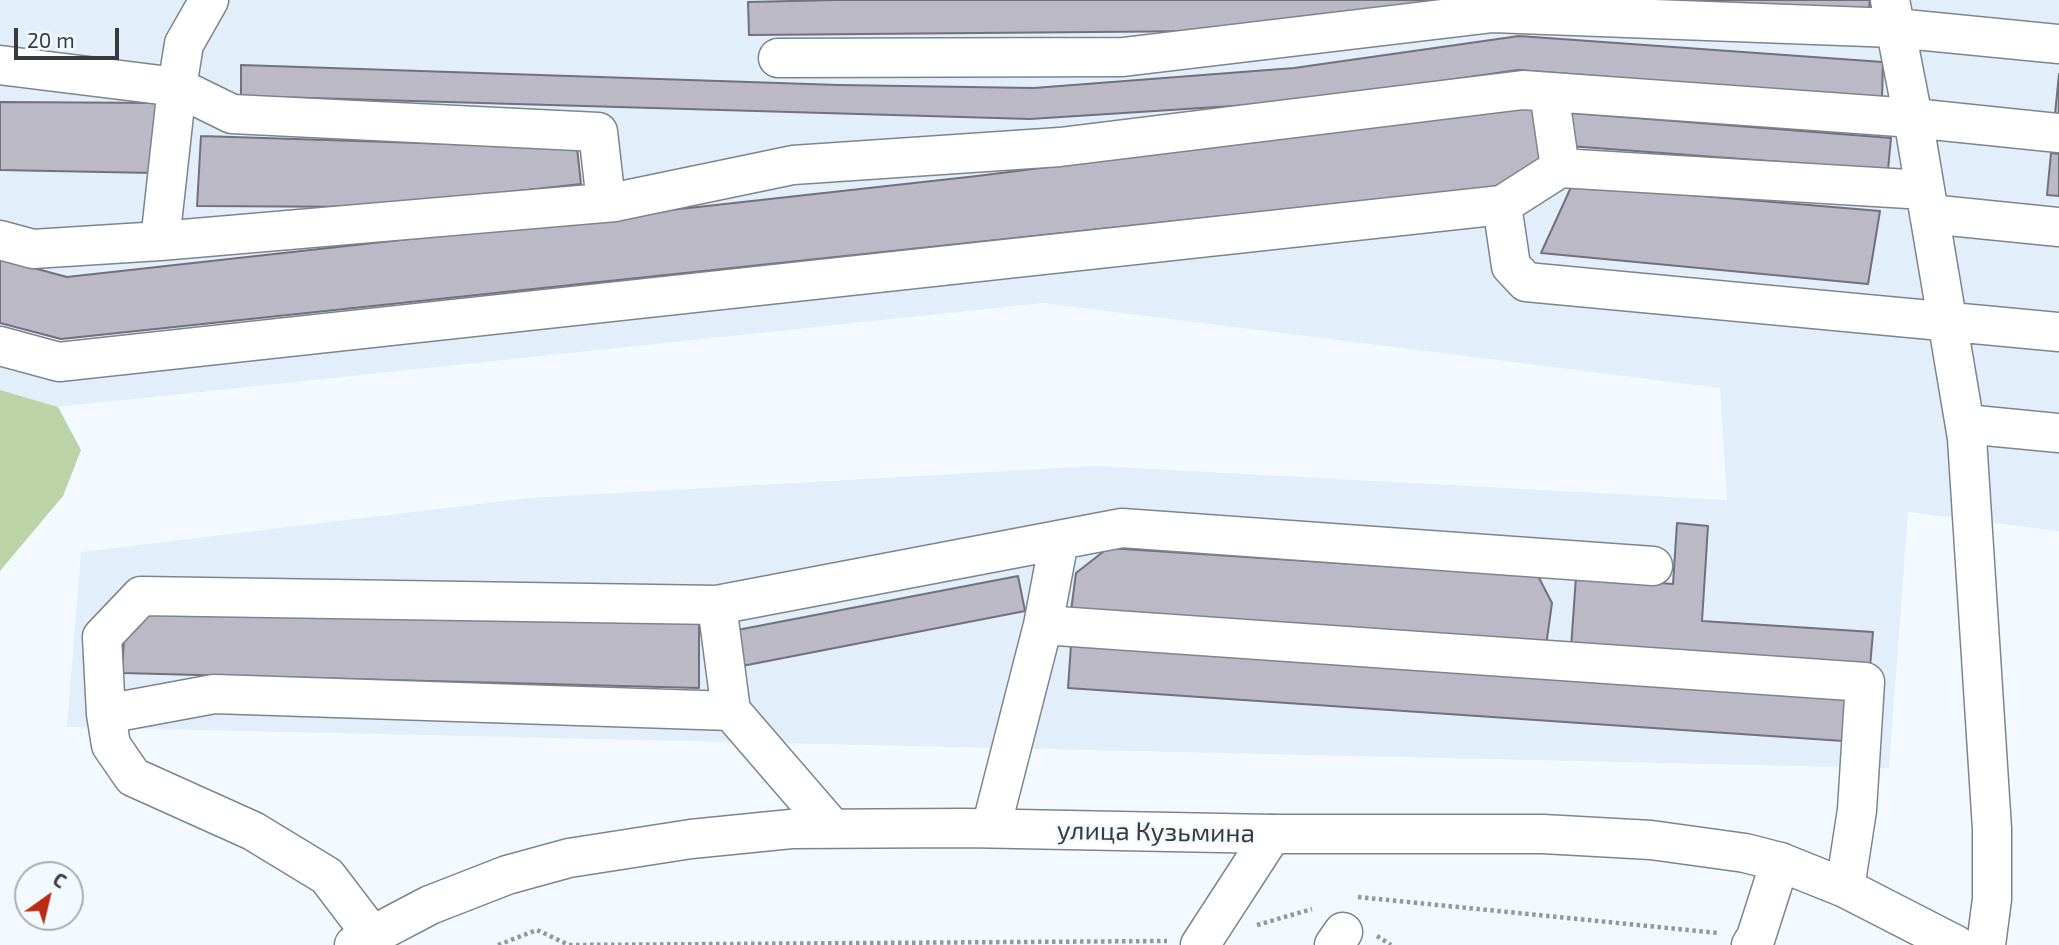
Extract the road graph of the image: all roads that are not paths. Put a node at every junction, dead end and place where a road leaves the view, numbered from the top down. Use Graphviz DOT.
graph roads {
  1 [pos="209,0"];
  2 [pos="1892,14"];
  3 [pos="2059,44"];
  4 [pos="778,58"];
  5 [pos="0,65"];
  6 [pos="177,87"];
  7 [pos="1549,92"];
  8 [pos="1913,118"];
  9 [pos="2059,133"];
  10 [pos="1560,168"];
  11 [pos="606,202"];
  12 [pos="1927,202"];
  13 [pos="1502,205"];
  14 [pos="2059,227"];
  15 [pos="0,240"];
  16 [pos="160,241"];
  17 [pos="1947,321"];
  18 [pos="2059,332"];
  19 [pos="0,346"];
  20 [pos="1965,424"];
  21 [pos="2059,433"];
  22 [pos="1059,541"];
  23 [pos="1653,566"];
  24 [pos="717,605"];
  25 [pos="1043,625"];
  26 [pos="731,711"];
  27 [pos="106,714"];
  28 [pos="832,828"];
  29 [pos="991,828"];
  30 [pos="1272,834"];
  31 [pos="1780,862"];
  32 [pos="1845,888"];
  33 [pos="363,940"];
  34 [pos="1204,944"];
  35 [pos="1751,945"];
  36 [pos="1956,945"];
  37 [pos="1986,945"];
  1 -- 6 [label="main road"];
  2 -- 3 [label="main road"];
  2 -- 4 [label="main road"];
  2 -- 8 [label="main road"];
  5 -- 6 [label="main road"];
  6 -- 11 [label="main road"];
  6 -- 16 [label="main road"];
  7 -- 8 [label="main road"];
  7 -- 10 [label="main road"];
  7 -- 11 [label="main road"];
  8 -- 9 [label="main road"];
  8 -- 12 [label="main road"];
  10 -- 12 [label="main road"];
  10 -- 13 [label="main road"];
  11 -- 16 [label="main road"];
  12 -- 14 [label="main road"];
  12 -- 17 [label="main road"];
  13 -- 17 [label="main road"];
  13 -- 19 [label="main road"];
  15 -- 16 [label="main road"];
  17 -- 18 [label="main road"];
  17 -- 20 [label="main road"];
  20 -- 21 [label="main road"];
  20 -- 37 [label="main road"];
  22 -- 23 [label="main road"];
  22 -- 24 [label="main road"];
  22 -- 25 [label="main road"];
  24 -- 26 [label="main road"];
  24 -- 27 [label="main road"];
  25 -- 29 [label="main road"];
  25 -- 32 [label="main road"];
  26 -- 27 [label="main road"];
  26 -- 28 [label="main road"];
  27 -- 33 [label="main road"];
  28 -- 29 [label="main road, улица Кузьмина"];
  28 -- 33 [label="main road, улица Кузьмина"];
  29 -- 30 [label="main road, улица Кузьмина"];
  30 -- 31 [label="main road, улица Кузьмина"];
  30 -- 34 [label="main road"];
  31 -- 32 [label="main road, улица Кузьмина"];
  31 -- 35 [label="main road"];
  32 -- 36 [label="main road, улица Кузьмина"];
}
